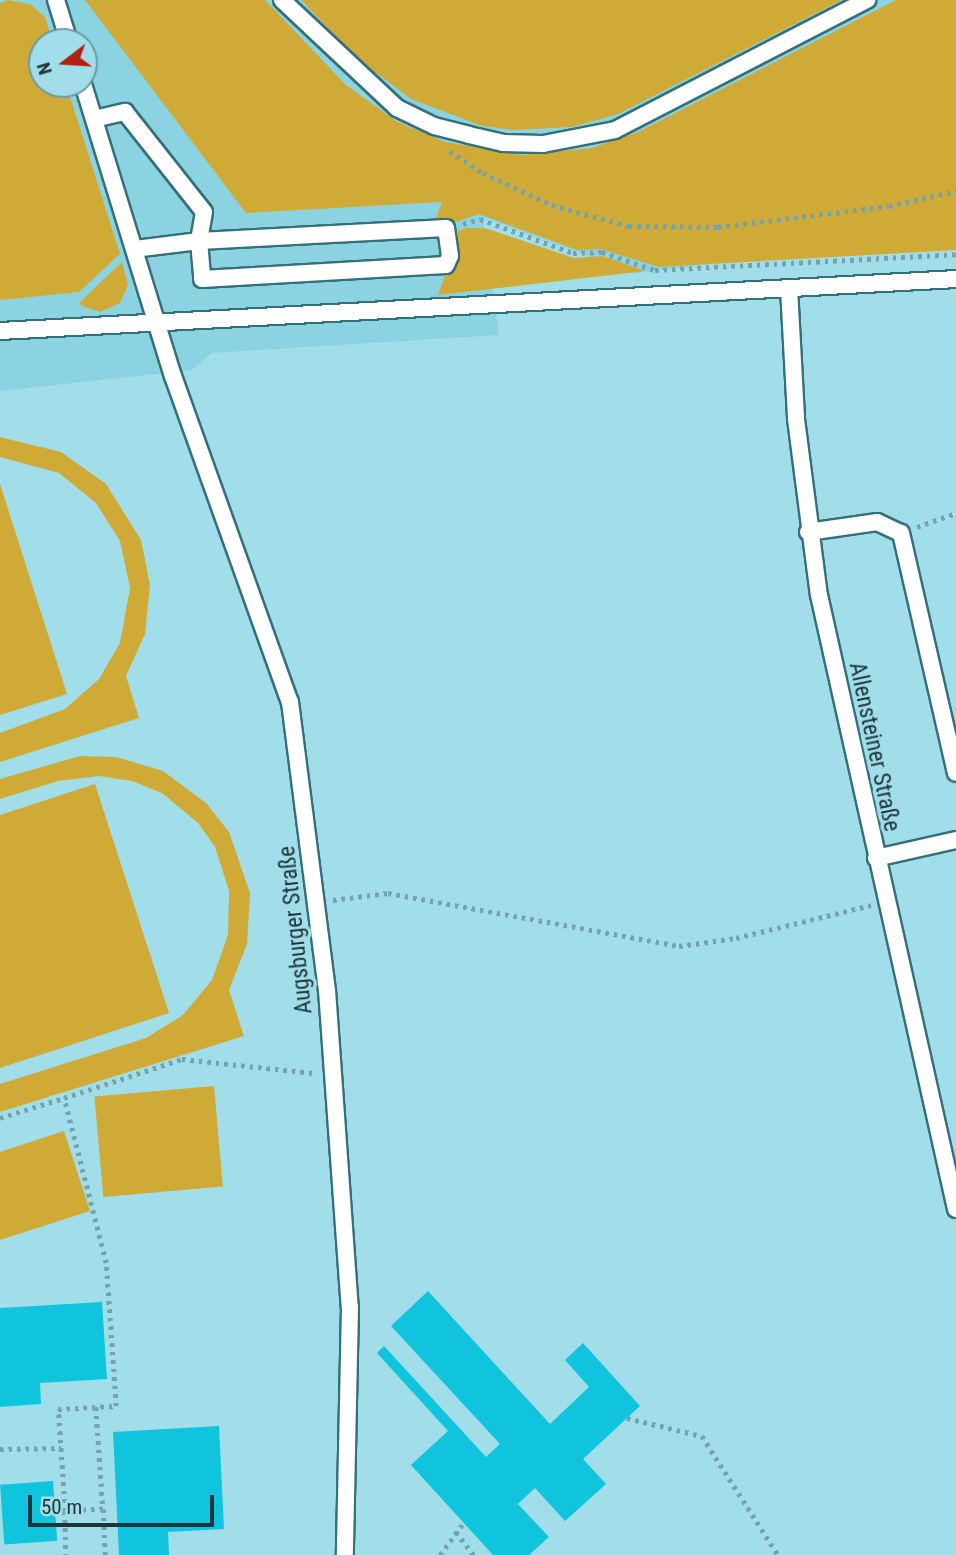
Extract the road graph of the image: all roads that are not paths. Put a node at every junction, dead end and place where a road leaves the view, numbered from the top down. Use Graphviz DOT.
graph roads {
  1 [pos="56,0"];
  2 [pos="282,0"];
  3 [pos="867,0"];
  4 [pos="65,28"];
  5 [pos="87,98"];
  6 [pos="94,119"];
  7 [pos="199,241"];
  8 [pos="135,249"];
  9 [pos="956,279"];
  10 [pos="789,288"];
  11 [pos="159,323"];
  12 [pos="0,331"];
  13 [pos="808,532"];
  14 [pos="948,694"];
  15 [pos="956,773"];
  16 [pos="956,840"];
  17 [pos="876,858"];
  18 [pos="956,1209"];
  19 [pos="345,1555"];
  1 -- 4 [label="lane"];
  2 -- 3 [label="lane"];
  5 -- 6 [label="lane, Augsburger Straße"];
  6 -- 7 [label="lane"];
  6 -- 8 [label="lane, Augsburger Straße"];
  7 -- 7 [label="lane"];
  7 -- 8 [label="lane"];
  8 -- 11 [label="lane, Augsburger Straße"];
  9 -- 10 [label="lane"];
  10 -- 11 [label="lane"];
  10 -- 13 [label="lane, Allensteiner Straße"];
  11 -- 12 [label="lane"];
  11 -- 19 [label="lane, Augsburger Straße"];
  13 -- 14 [label="lane"];
  13 -- 17 [label="lane, Allensteiner Straße"];
  14 -- 15 [label="lane"];
  16 -- 17 [label="lane"];
  17 -- 18 [label="lane, Allensteiner Straße"];
}
